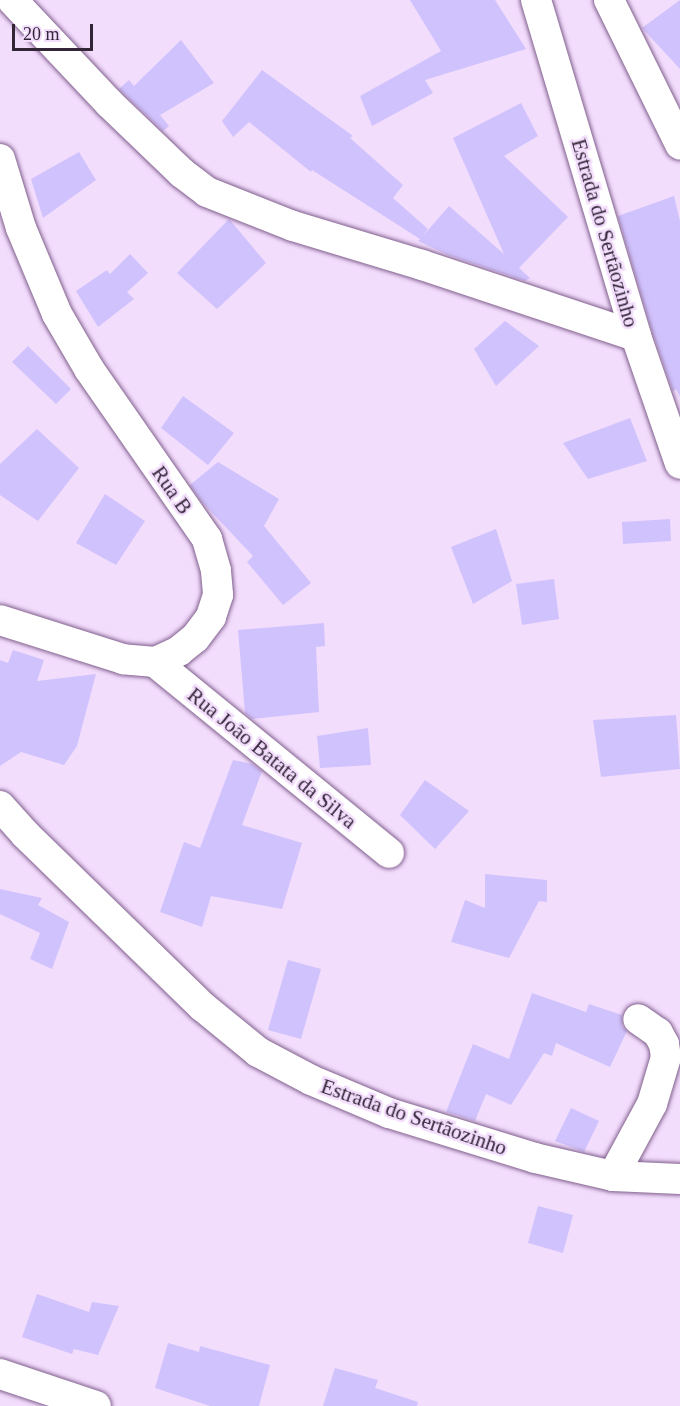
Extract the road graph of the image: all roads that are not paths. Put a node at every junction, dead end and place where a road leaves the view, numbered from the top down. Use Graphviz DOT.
graph roads {
  1 [pos="12,0"];
  2 [pos="536,0"];
  3 [pos="609,0"];
  4 [pos="680,144"];
  5 [pos="0,159"];
  6 [pos="636,336"];
  7 [pos="680,464"];
  8 [pos="0,620"];
  9 [pos="155,662"];
  10 [pos="0,806"];
  11 [pos="389,854"];
  12 [pos="638,1019"];
  13 [pos="613,1176"];
  14 [pos="680,1179"];
  15 [pos="0,1374"];
  16 [pos="96,1406"];
  1 -- 6 [label="street"];
  2 -- 6 [label="street, Estrada do Sertãozinho"];
  3 -- 4 [label="street"];
  5 -- 9 [label="street, Rua B"];
  6 -- 7 [label="street, Estrada do Sertãozinho"];
  8 -- 9 [label="street"];
  9 -- 11 [label="street, Rua João Batata da Silva"];
  10 -- 13 [label="street, Estrada do Sertãozinho"];
  12 -- 13 [label="street"];
  13 -- 14 [label="street, Estrada do Sertãozinho"];
  15 -- 16 [label="street"];
}
